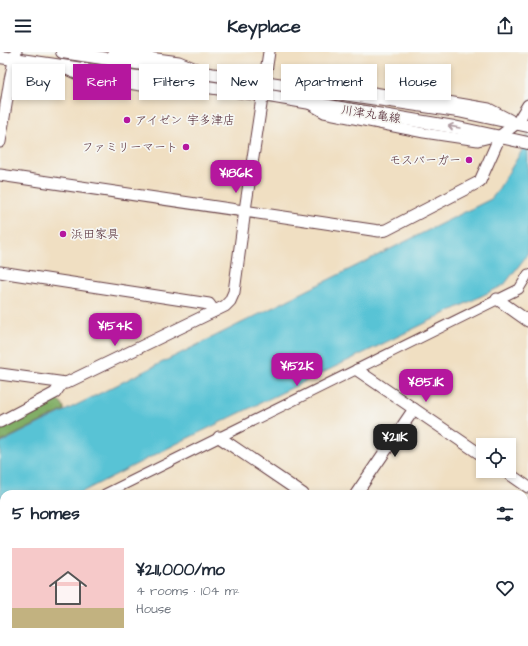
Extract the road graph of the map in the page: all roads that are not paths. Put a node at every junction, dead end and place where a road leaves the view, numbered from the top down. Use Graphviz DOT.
graph roads {
  1 [pos="62,52"];
  2 [pos="112,52"];
  3 [pos="269,52"];
  4 [pos="15,56"];
  5 [pos="0,57"];
  6 [pos="267,64"];
  7 [pos="214,75"];
  8 [pos="217,75"];
  9 [pos="273,84"];
  10 [pos="217,88"];
  11 [pos="273,97"];
  12 [pos="261,100"];
  13 [pos="528,105"];
  14 [pos="524,124"];
  15 [pos="500,136"];
  16 [pos="0,142"];
  17 [pos="524,142"];
  18 [pos="0,175"];
  19 [pos="245,210"];
  20 [pos="0,272"];
  21 [pos="528,274"];
  22 [pos="497,299"];
  23 [pos="214,311"];
  24 [pos="528,321"];
  25 [pos="357,370"];
  26 [pos="0,374"];
  27 [pos="62,383"];
  28 [pos="414,409"];
  29 [pos="0,422"];
  30 [pos="219,437"];
  31 [pos="476,451"];
  32 [pos="515,478"];
  33 [pos="528,487"];
  34 [pos="114,490"];
  35 [pos="297,490"];
  36 [pos="359,490"];
  1 -- 7 [label="main road, 川津丸亀線"];
  2 -- 7 [label="street"];
  3 -- 6 [label="street"];
  4 -- 5 [label="main road, 川津丸亀線"];
  4 -- 10 [label="main road, 川津丸亀線"];
  4 -- 16 [label="street"];
  7 -- 8 [label="main road, 川津丸亀線"];
  9 -- 14 [label="main road, 川津丸亀線"];
  15 -- 11 [label="main road, 川津丸亀線, one-way"];
  12 -- 19 [label="street"];
  13 -- 14 [label="street"];
  14 -- 15 [label="street"];
  15 -- 17 [label="main road, 川津丸亀線"];
  15 -- 19 [label="street"];
  18 -- 19 [label="street"];
  19 -- 23 [label="street"];
  20 -- 23 [label="street"];
  21 -- 22 [label="street"];
  22 -- 24 [label="street"];
  22 -- 25 [label="street"];
  23 -- 27 [label="street"];
  25 -- 28 [label="street"];
  25 -- 30 [label="street"];
  26 -- 27 [label="street"];
  27 -- 29 [label="street"];
  28 -- 31 [label="street"];
  28 -- 36 [label="street"];
  30 -- 34 [label="street"];
  30 -- 35 [label="street"];
  32 -- 33 [label="street"];
}
